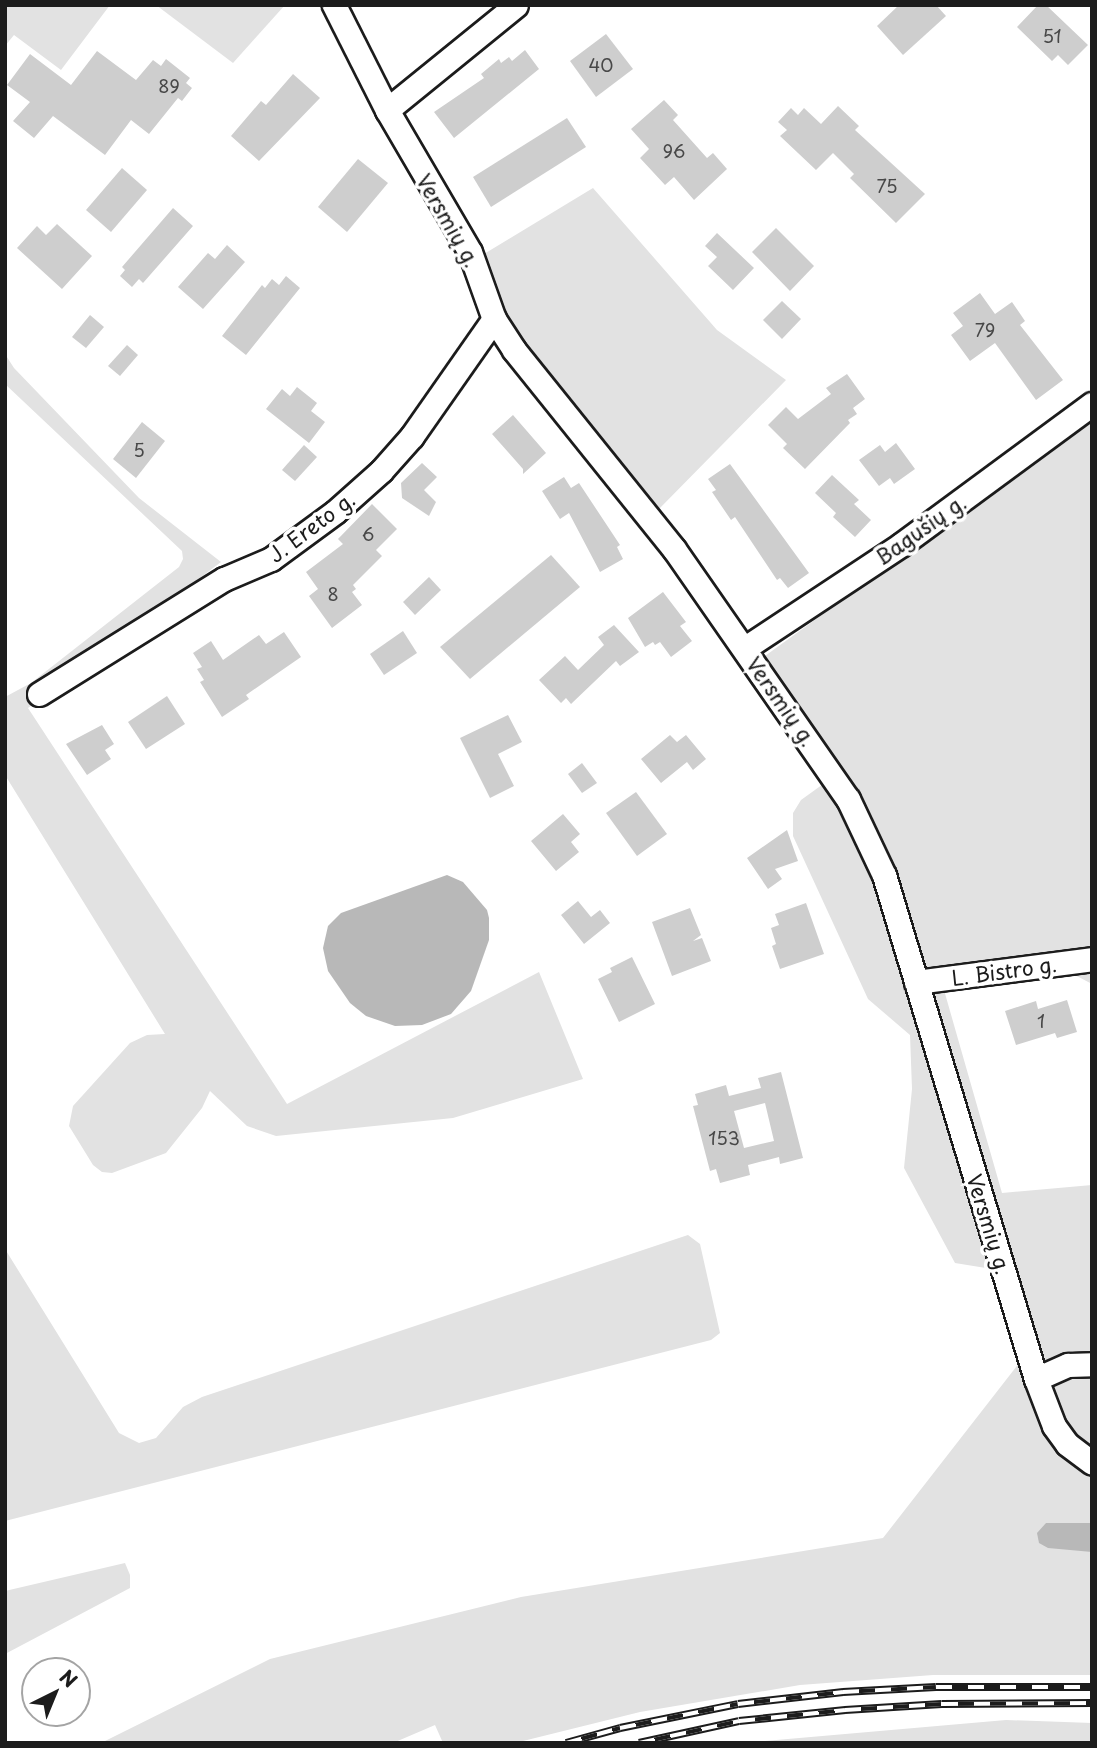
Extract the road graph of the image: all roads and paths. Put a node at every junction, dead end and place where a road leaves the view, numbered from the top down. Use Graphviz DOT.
graph roads {
  1 [pos="334,5"];
  2 [pos="516,5"];
  3 [pos="387,110"];
  4 [pos="494,319"];
  5 [pos="1092,404"];
  6 [pos="745,648"];
  7 [pos="39,694"];
  8 [pos="1092,958"];
  9 [pos="916,982"];
  10 [pos="1092,1364"];
  11 [pos="1036,1379"];
  12 [pos="1092,1463"];
  1 -- 3 [label="street, Versmių g."];
  2 -- 3 [label="street"];
  3 -- 4 [label="street, Versmių g."];
  4 -- 6 [label="street, Versmių g."];
  4 -- 7 [label="street, J. Ereto g."];
  5 -- 6 [label="street, Bagušių g."];
  6 -- 9 [label="street, Versmių g."];
  8 -- 9 [label="street, L. Bistro g."];
  9 -- 11 [label="street, Versmių g."];
  10 -- 11 [label="street"];
  11 -- 12 [label="street, Versmių g."];
}
